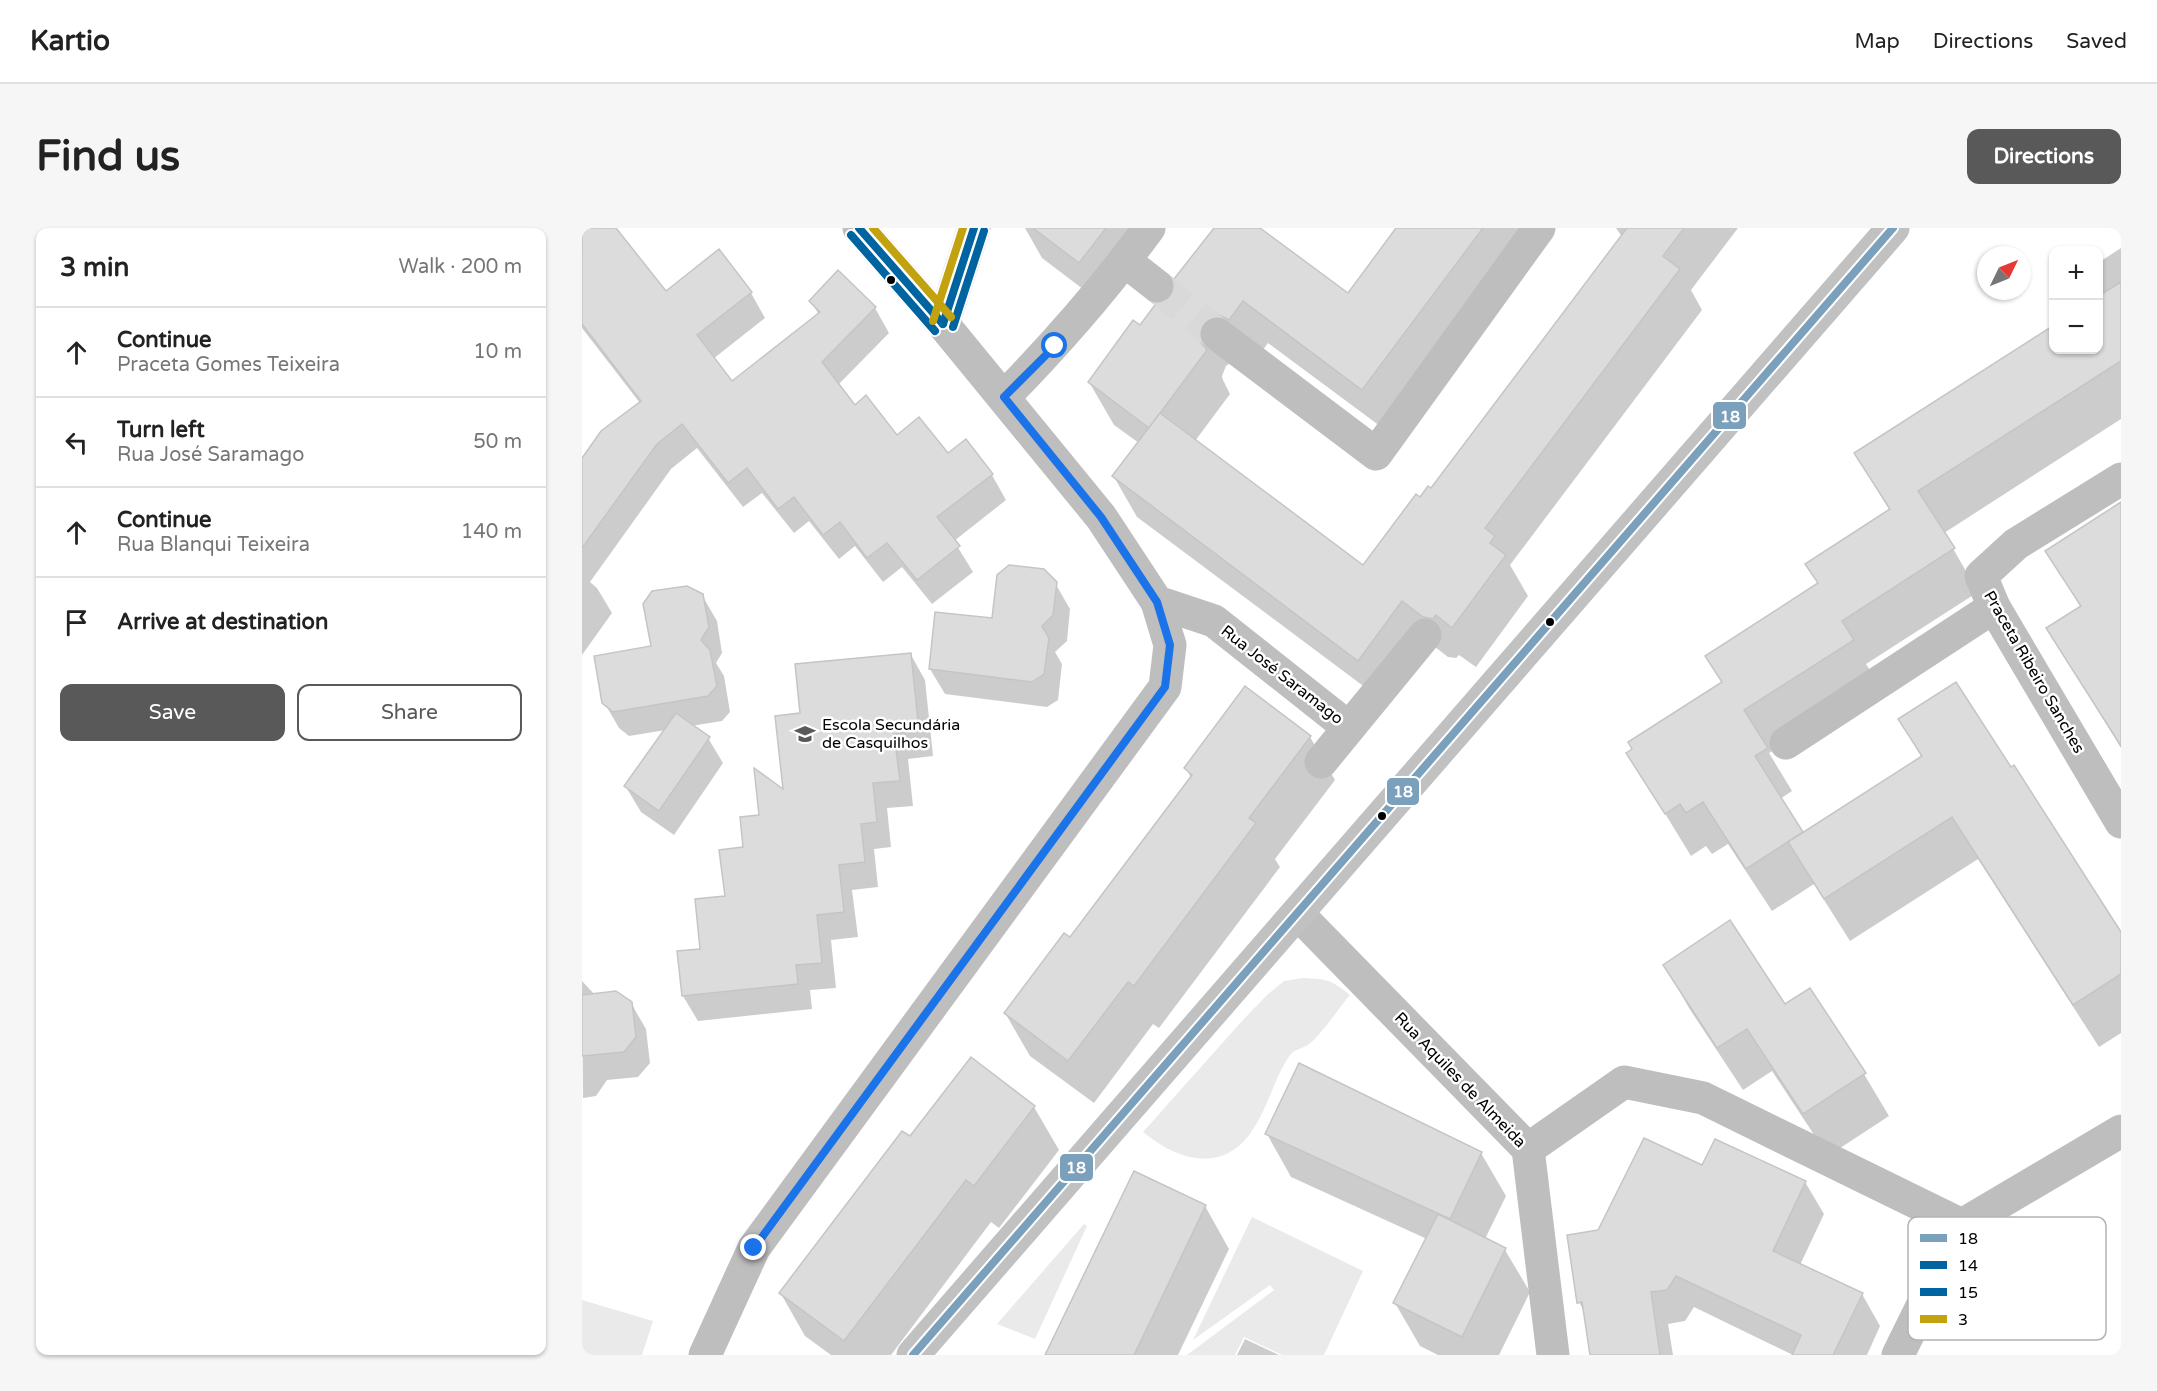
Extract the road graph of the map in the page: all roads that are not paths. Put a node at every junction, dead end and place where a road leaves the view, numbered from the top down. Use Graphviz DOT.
graph roads {
  1 [pos="859,228"];
  2 [pos="975,228"];
  3 [pos="1149,228"];
  4 [pos="1539,228"];
  5 [pos="1893,228"];
  6 [pos="1125,261"];
  7 [pos="1157,286"];
  8 [pos="944,324"];
  9 [pos="1217,334"];
  10 [pos="1004,397"];
  11 [pos="2121,479"];
  12 [pos="1157,602"];
  13 [pos="1994,607"];
  14 [pos="1425,635"];
  15 [pos="1348,728"];
  16 [pos="1786,743"];
  17 [pos="1321,762"];
  18 [pos="2121,822"];
  19 [pos="1298,914"];
  20 [pos="2121,1131"];
  21 [pos="1528,1149"];
  22 [pos="1946,1217"];
  23 [pos="1976,1217"];
  24 [pos="1908,1335"];
  25 [pos="705,1355"];
  26 [pos="913,1355"];
  27 [pos="1553,1355"];
  28 [pos="1898,1355"];
  1 -- 8 [label="street"];
  2 -- 8 [label="street"];
  3 -- 6 [label="street"];
  4 -- 9 [label="street"];
  5 -- 19 [label="street"];
  6 -- 7 [label="street"];
  6 -- 10 [label="street"];
  8 -- 10 [label="street"];
  10 -- 12 [label="street"];
  11 -- 13 [label="street, Praceta Ribeiro Sanches"];
  12 -- 15 [label="street, Rua José Saramago"];
  12 -- 25 [label="street"];
  13 -- 16 [label="street"];
  13 -- 18 [label="street, Praceta Ribeiro Sanches"];
  14 -- 15 [label="street"];
  15 -- 17 [label="street"];
  19 -- 21 [label="street, Rua Aquiles de Almeida"];
  19 -- 26 [label="street"];
  20 -- 23 [label="street"];
  21 -- 22 [label="street"];
  21 -- 27 [label="street, Rua Aquiles de Almeida"];
  24 -- 28 [label="street"];
}
